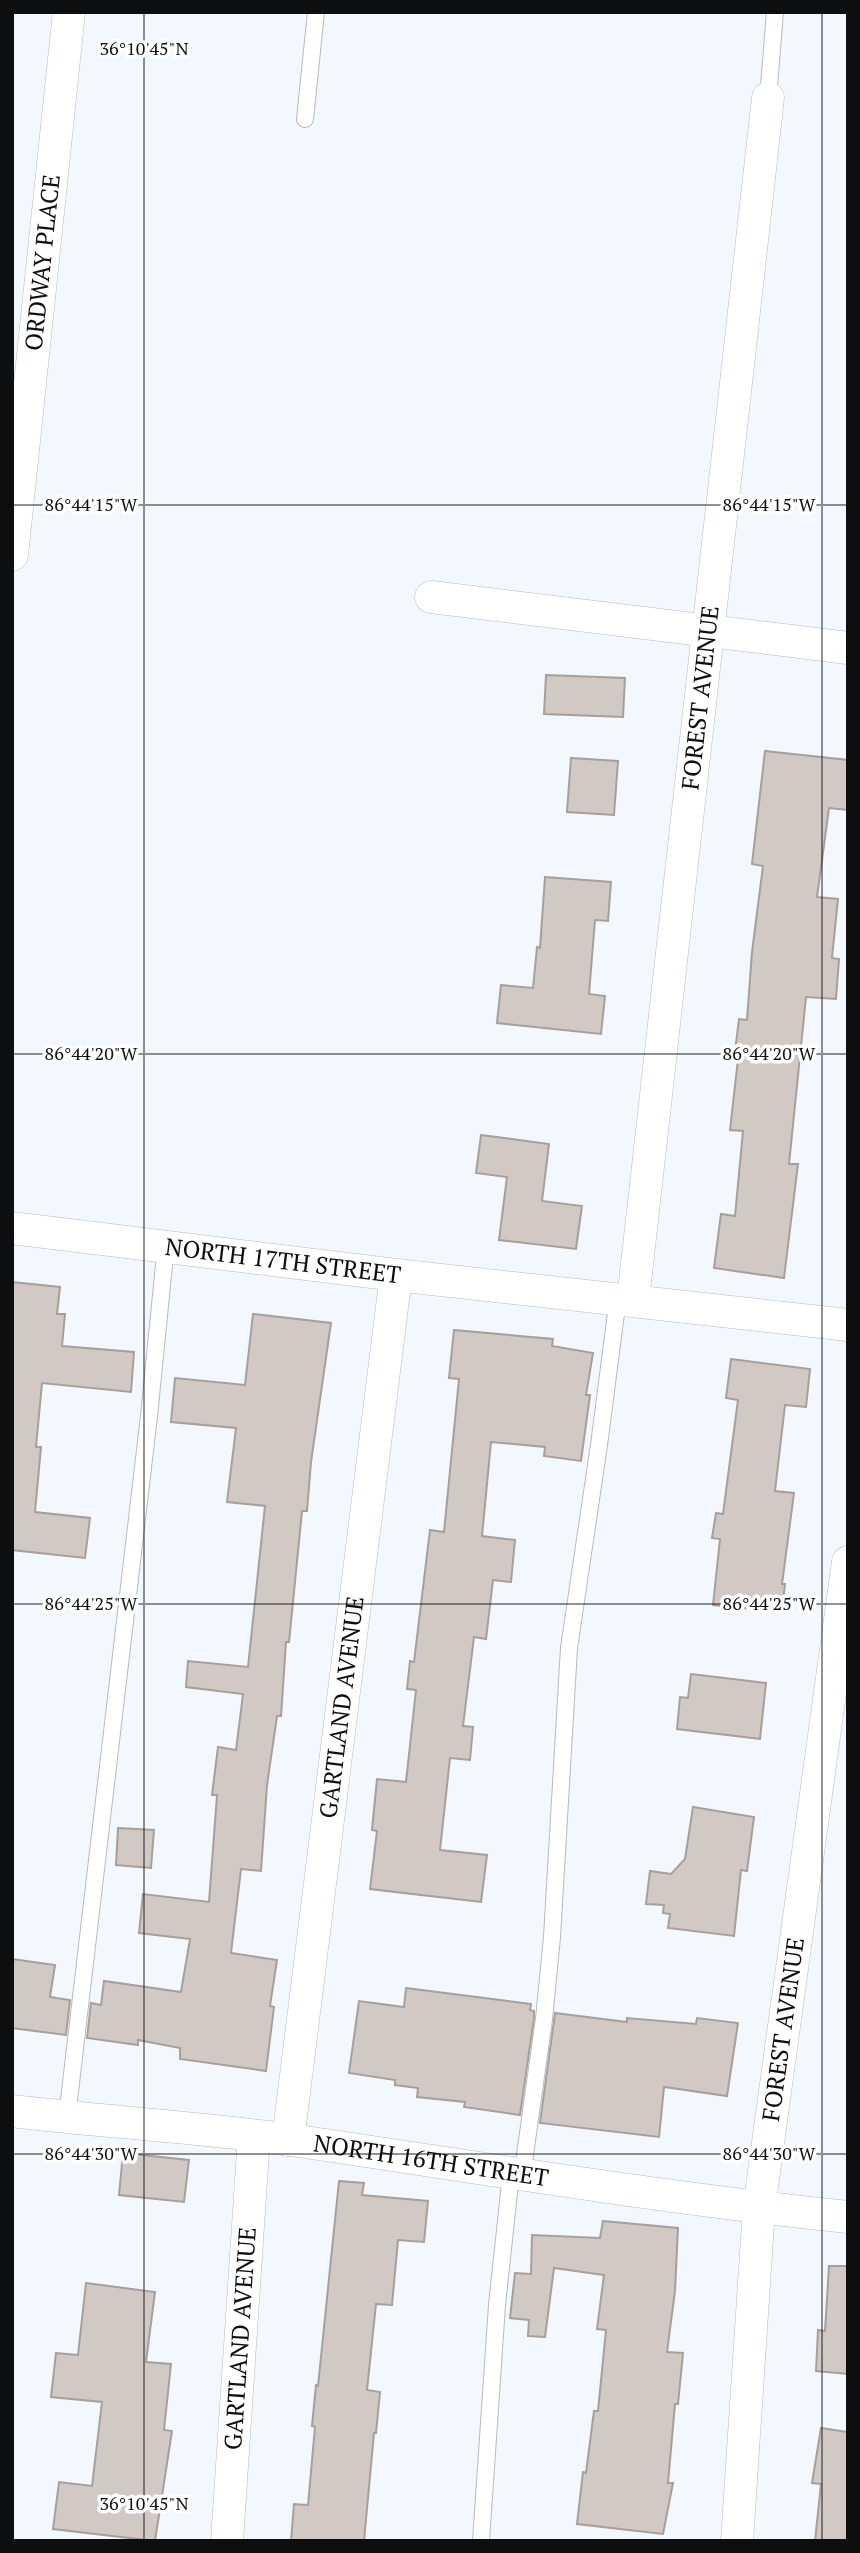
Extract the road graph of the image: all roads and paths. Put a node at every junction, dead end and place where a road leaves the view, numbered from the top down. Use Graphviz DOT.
graph roads {
  1 [pos="69,12"];
  2 [pos="316,12"];
  3 [pos="775,12"];
  4 [pos="768,98"];
  5 [pos="304,119"];
  6 [pos="21,378"];
  7 [pos="12,555"];
  8 [pos="432,597"];
  9 [pos="709,630"];
  10 [pos="848,648"];
  11 [pos="12,1227"];
  12 [pos="166,1245"];
  13 [pos="396,1275"];
  14 [pos="625,1299"];
  15 [pos="848,1325"];
  16 [pos="848,1562"];
  17 [pos="12,2111"];
  18 [pos="67,2117"];
  19 [pos="254,2136"];
  20 [pos="288,2140"];
  21 [pos="516,2175"];
  22 [pos="759,2208"];
  23 [pos="848,2217"];
  24 [pos="227,2541"];
  25 [pos="481,2541"];
  26 [pos="737,2541"];
  1 -- 6 [label="street, ORDWAY PLACE"];
  2 -- 5 [label="lane"];
  3 -- 4 [label="lane"];
  4 -- 9 [label="street, FOREST AVENUE"];
  6 -- 7 [label="street, ORDWAY PLACE"];
  8 -- 9 [label="street"];
  9 -- 10 [label="street"];
  9 -- 14 [label="street, FOREST AVENUE"];
  11 -- 12 [label="street, NORTH 17TH STREET"];
  12 -- 13 [label="street, NORTH 17TH STREET"];
  12 -- 18 [label="lane"];
  13 -- 14 [label="street, NORTH 17TH STREET"];
  13 -- 20 [label="street, GARTLAND AVENUE"];
  14 -- 15 [label="street, NORTH 17TH STREET"];
  14 -- 21 [label="lane"];
  16 -- 22 [label="street, FOREST AVENUE"];
  17 -- 18 [label="street, NORTH 16TH STREET"];
  18 -- 19 [label="street, NORTH 16TH STREET"];
  19 -- 20 [label="street, NORTH 16TH STREET"];
  19 -- 24 [label="street, GARTLAND AVENUE"];
  20 -- 21 [label="street, NORTH 16TH STREET"];
  21 -- 22 [label="street, NORTH 16TH STREET"];
  21 -- 25 [label="lane"];
  22 -- 23 [label="street, NORTH 16TH STREET"];
  22 -- 26 [label="street, FOREST AVENUE"];
}
